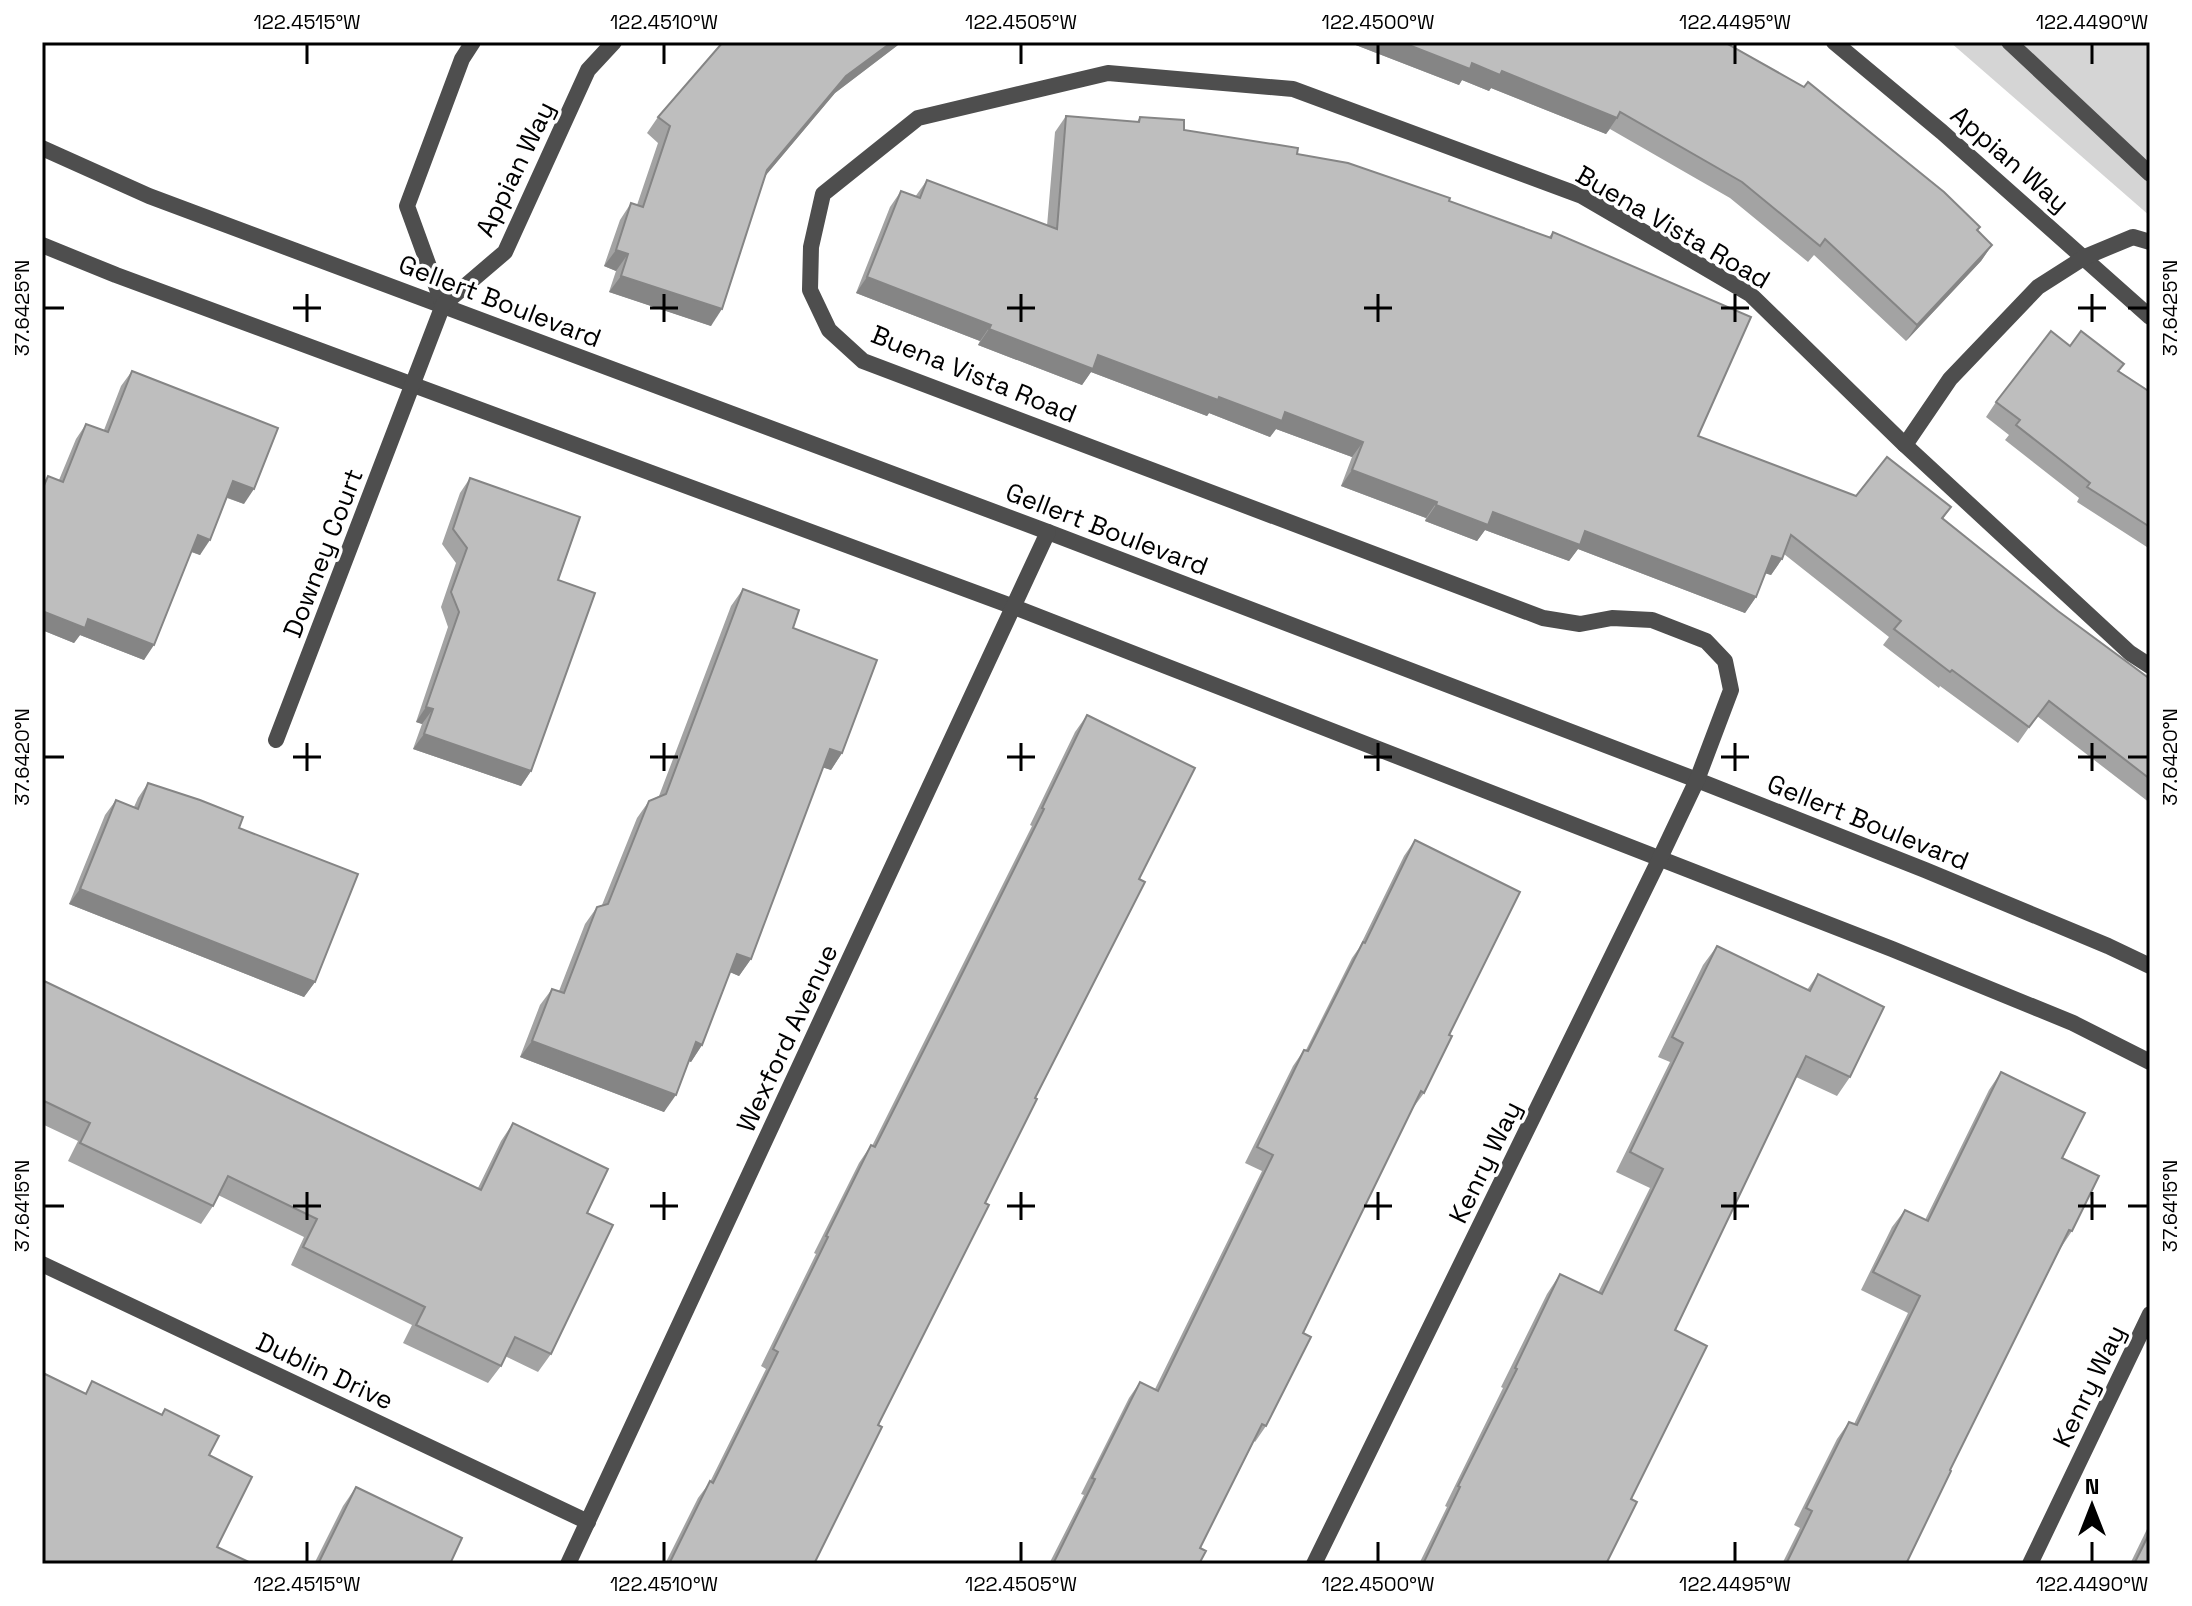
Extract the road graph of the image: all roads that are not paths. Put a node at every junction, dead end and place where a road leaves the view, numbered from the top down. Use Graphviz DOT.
graph roads {
  1 [pos="473,42"];
  2 [pos="614,42"];
  3 [pos="1834,42"];
  4 [pos="2009,42"];
  5 [pos="42,148"];
  6 [pos="2150,174"];
  7 [pos="2150,242"];
  8 [pos="42,245"];
  9 [pos="2085,257"];
  10 [pos="443,305"];
  11 [pos="2150,317"];
  12 [pos="414,385"];
  13 [pos="1905,445"];
  14 [pos="1048,532"];
  15 [pos="1014,607"];
  16 [pos="2150,666"];
  17 [pos="276,740"];
  18 [pos="1697,780"];
  19 [pos="1660,858"];
  20 [pos="2150,966"];
  21 [pos="2150,1062"];
  22 [pos="42,1264"];
  23 [pos="2150,1314"];
  24 [pos="588,1522"];
  25 [pos="568,1564"];
  26 [pos="1314,1564"];
  27 [pos="2030,1564"];
  1 -- 10 [label="street"];
  2 -- 10 [label="street, Appian Way"];
  3 -- 9 [label="street, Appian Way"];
  4 -- 6 [label="street"];
  5 -- 10 [label="street, Gellert Boulevard"];
  7 -- 9 [label="street"];
  8 -- 12 [label="street"];
  9 -- 11 [label="street, Appian Way"];
  9 -- 13 [label="street"];
  10 -- 12 [label="street, Appian Way"];
  10 -- 14 [label="street, Gellert Boulevard"];
  12 -- 15 [label="street"];
  12 -- 17 [label="street, Downey Court"];
  13 -- 16 [label="street, Buena Vista Road"];
  13 -- 18 [label="street, Buena Vista Road"];
  14 -- 15 [label="street, Wexford Avenue"];
  14 -- 18 [label="street, Gellert Boulevard"];
  15 -- 19 [label="street"];
  15 -- 24 [label="street, Wexford Avenue"];
  18 -- 19 [label="street, Kenry Way"];
  18 -- 20 [label="street, Gellert Boulevard"];
  19 -- 21 [label="street"];
  19 -- 26 [label="street, Kenry Way"];
  22 -- 24 [label="street, Dublin Drive"];
  23 -- 27 [label="street, Kenry Way"];
  24 -- 25 [label="street, Wexford Avenue"];
}
